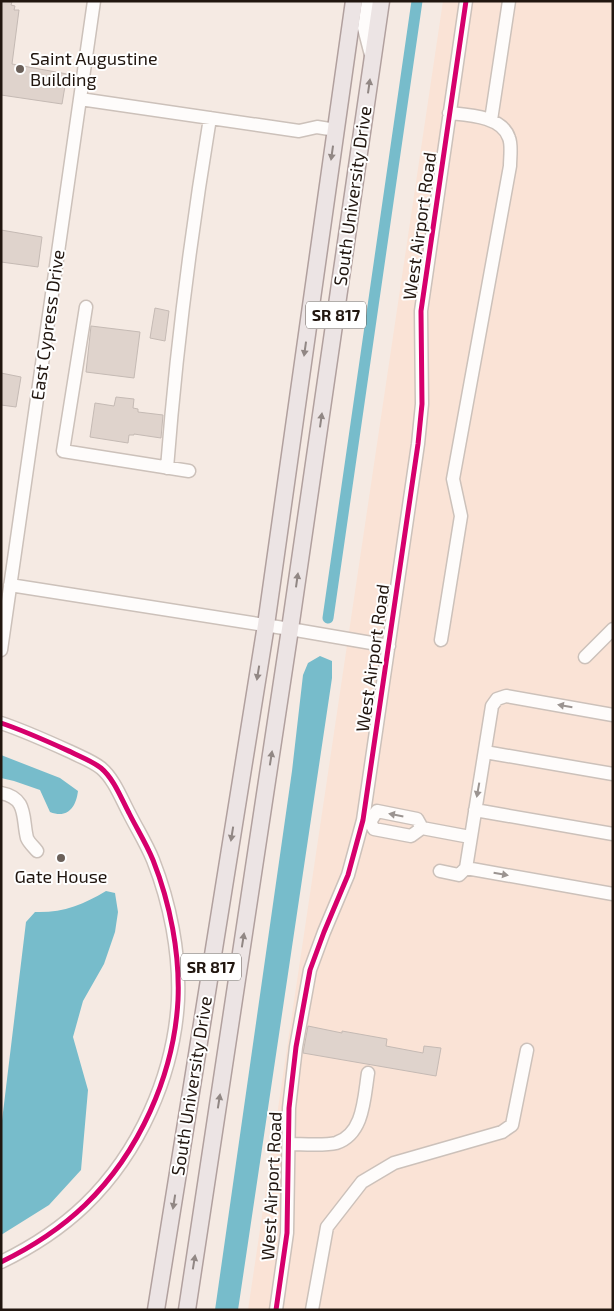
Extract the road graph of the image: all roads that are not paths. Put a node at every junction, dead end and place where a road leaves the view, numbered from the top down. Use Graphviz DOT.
graph roads {
  1 [pos="94,1"];
  2 [pos="354,1"];
  3 [pos="368,1"];
  4 [pos="381,1"];
  5 [pos="466,1"];
  6 [pos="510,1"];
  7 [pos="372,60"];
  8 [pos="80,99"];
  9 [pos="450,113"];
  10 [pos="210,118"];
  11 [pos="491,120"];
  12 [pos="336,130"];
  13 [pos="86,307"];
  14 [pos="166,468"];
  15 [pos="188,471"];
  16 [pos="10,585"];
  17 [pos="266,625"];
  18 [pos="290,629"];
  19 [pos="613,629"];
  20 [pos="441,640"];
  21 [pos="389,646"];
  22 [pos="1,650"];
  23 [pos="585,657"];
  24 [pos="613,715"];
  25 [pos="1,723"];
  26 [pos="484,752"];
  27 [pos="613,774"];
  28 [pos="1,793"];
  29 [pos="475,810"];
  30 [pos="367,821"];
  31 [pos="422,828"];
  32 [pos="613,834"];
  33 [pos="470,837"];
  34 [pos="37,851"];
  35 [pos="466,868"];
  36 [pos="440,872"];
  37 [pos="613,894"];
  38 [pos="527,1050"];
  39 [pos="368,1073"];
  40 [pos="289,1144"];
  41 [pos="1,1262"];
  42 [pos="156,1310"];
  43 [pos="187,1310"];
  44 [pos="276,1310"];
  45 [pos="312,1310"];
  1 -- 8 [label="street, East Cypress Drive"];
  2 -- 12 [label="main road, South University Drive / SR 817"];
  3 -- 7 [label="street"];
  4 -- 7 [label="main road, South University Drive / SR 817"];
  5 -- 9 [label="street, West Airport Road"];
  6 -- 11 [label="street"];
  18 -- 7 [label="main road, South University Drive / SR 817, one-way"];
  8 -- 10 [label="street"];
  8 -- 16 [label="street, East Cypress Drive"];
  9 -- 11 [label="street"];
  9 -- 21 [label="street, West Airport Road"];
  10 -- 12 [label="street"];
  10 -- 14 [label="street"];
  11 -- 20 [label="street"];
  12 -- 17 [label="main road, South University Drive / SR 817, one-way"];
  13 -- 14 [label="street"];
  14 -- 15 [label="street"];
  16 -- 17 [label="street"];
  16 -- 22 [label="street, East Cypress Drive"];
  17 -- 18 [label="street"];
  17 -- 42 [label="main road, South University Drive / SR 817, one-way"];
  18 -- 21 [label="street, West Airport Road"];
  43 -- 18 [label="main road, South University Drive / SR 817, one-way"];
  19 -- 23 [label="street"];
  21 -- 30 [label="street, West Airport Road"];
  24 -- 26 [label="street, one-way"];
  25 -- 41 [label="street"];
  26 -- 27 [label="street"];
  26 -- 29 [label="street, one-way"];
  28 -- 34 [label="street"];
  29 -- 32 [label="street"];
  29 -- 33 [label="street"];
  30 -- 31 [label="street"];
  31 -- 30 [label="street, one-way"];
  30 -- 40 [label="street, West Airport Road"];
  31 -- 33 [label="street"];
  33 -- 35 [label="street"];
  35 -- 36 [label="street"];
  35 -- 37 [label="street, one-way"];
  38 -- 45 [label="street"];
  39 -- 40 [label="street"];
  40 -- 44 [label="street, West Airport Road"];
}
